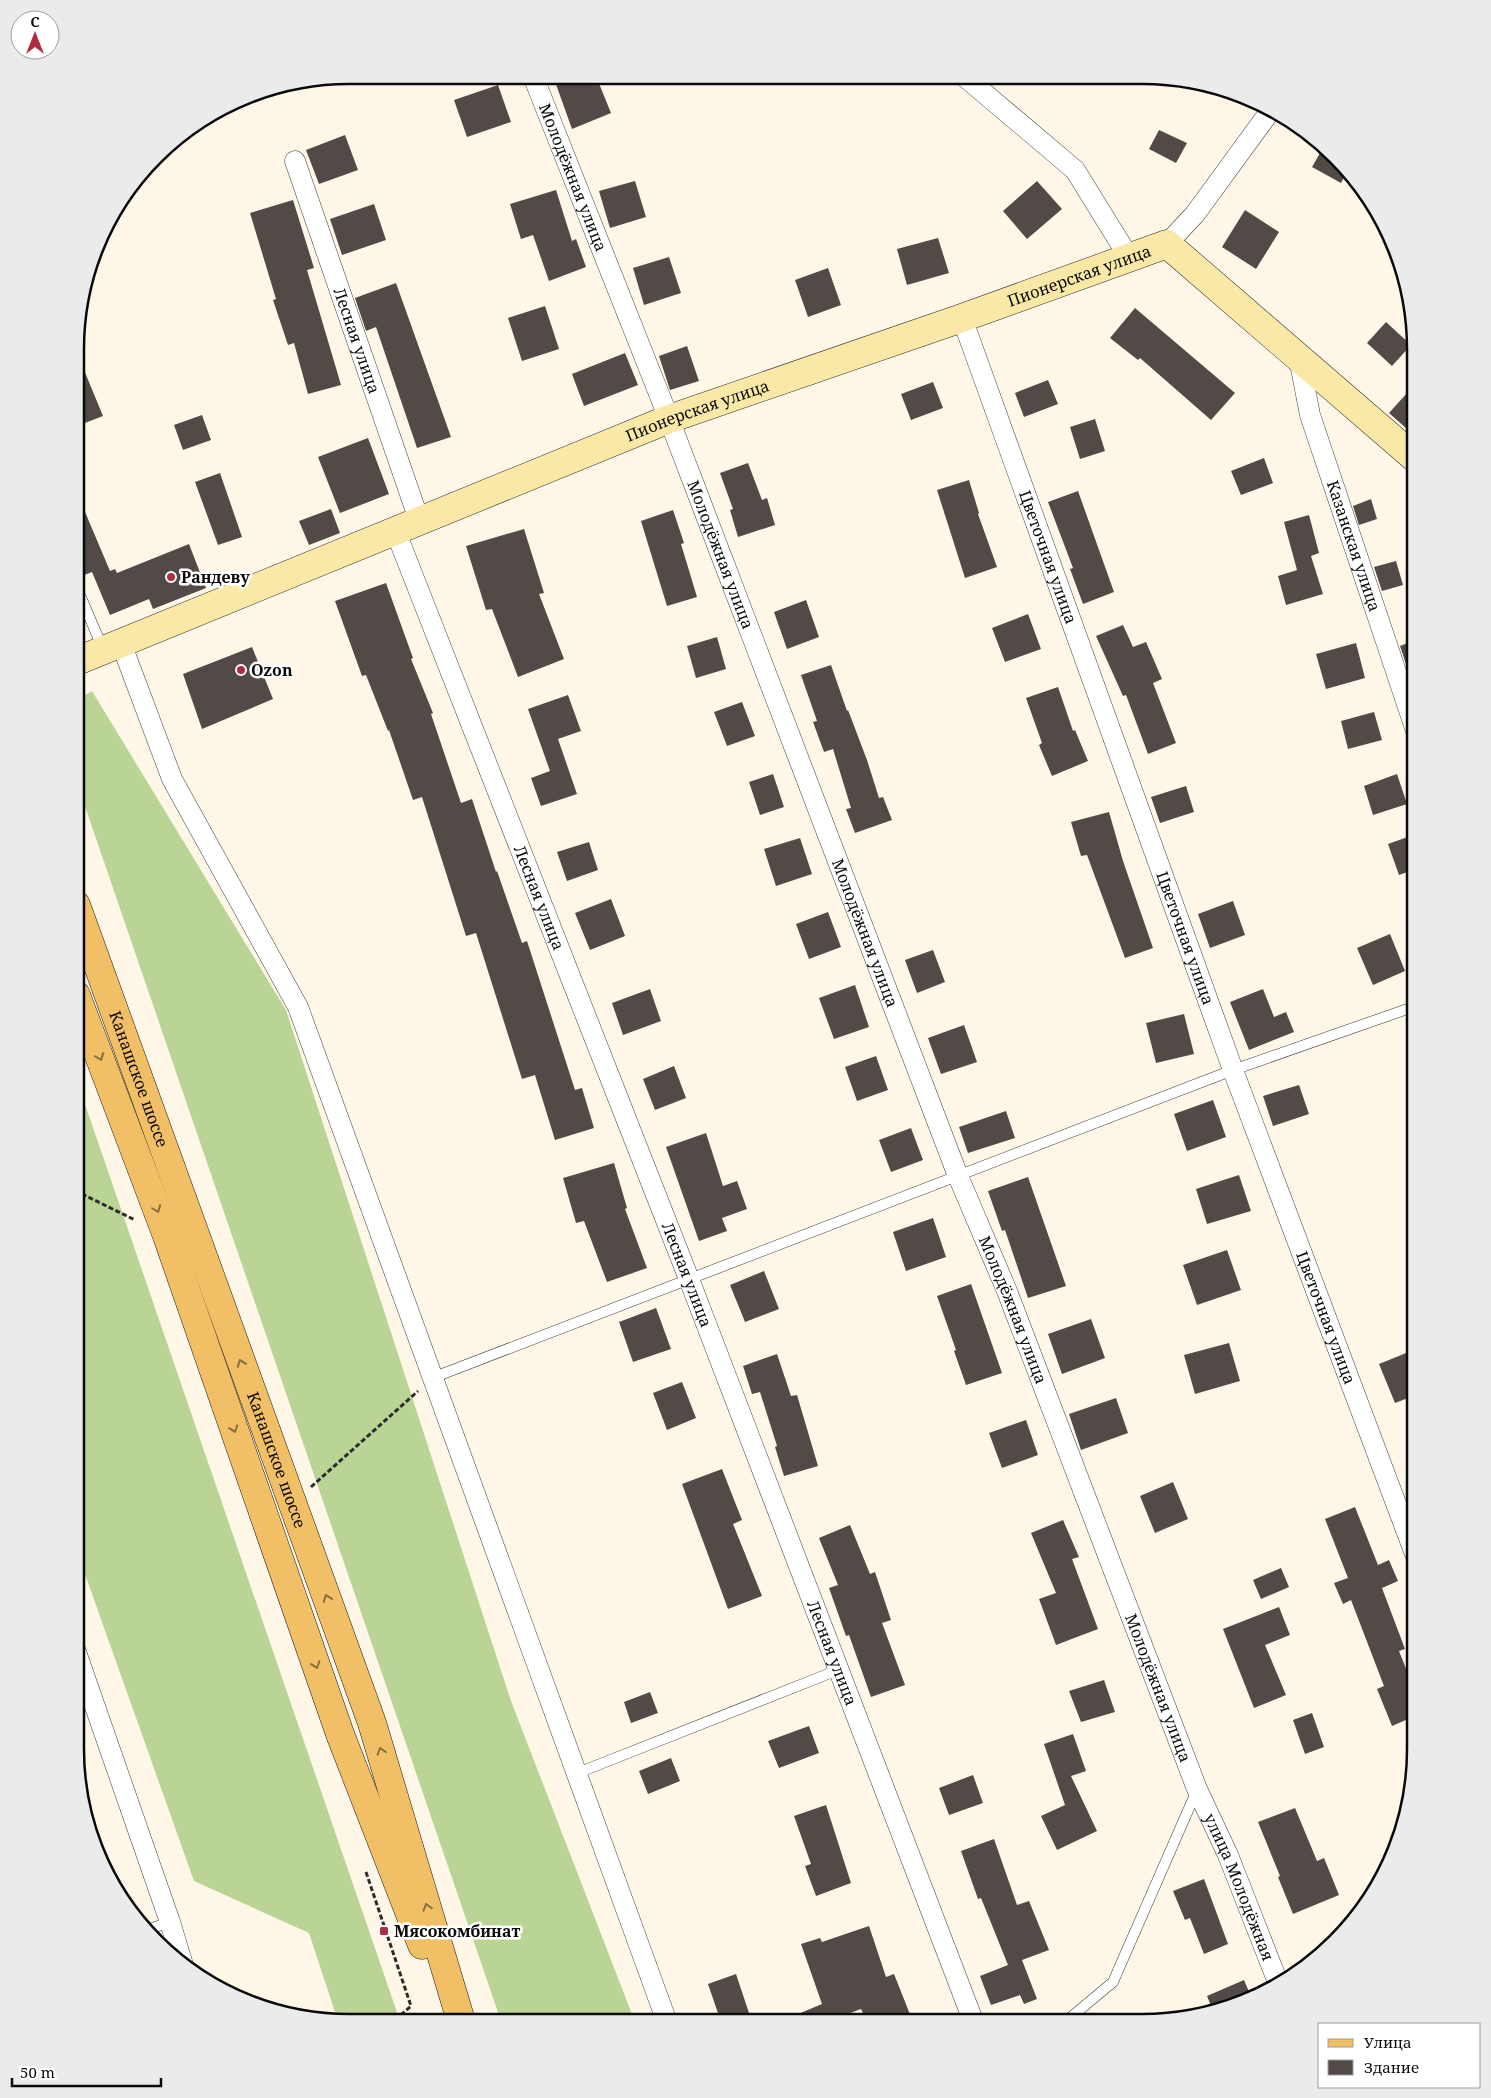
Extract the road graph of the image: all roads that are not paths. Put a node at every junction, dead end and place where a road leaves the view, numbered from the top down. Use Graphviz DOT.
graph roads {
  1 [pos="536,84"];
  2 [pos="973,84"];
  3 [pos="1267,115"];
  4 [pos="295,161"];
  5 [pos="1167,244"];
  6 [pos="1130,259"];
  7 [pos="962,318"];
  8 [pos="1299,358"];
  9 [pos="670,419"];
  10 [pos="1407,451"];
  11 [pos="407,525"];
  12 [pos="84,600"];
  13 [pos="112,646"];
  14 [pos="84,658"];
  15 [pos="1407,704"];
  16 [pos="84,926"];
  17 [pos="1407,1010"];
  18 [pos="84,1016"];
  19 [pos="1233,1070"];
  20 [pos="958,1176"];
  21 [pos="689,1279"];
  22 [pos="432,1378"];
  23 [pos="1407,1530"];
  24 [pos="838,1670"];
  25 [pos="84,1675"];
  26 [pos="575,1774"];
  27 [pos="1197,1789"];
  28 [pos="170,1922"];
  29 [pos="153,1928"];
  30 [pos="180,1954"];
  31 [pos="1276,1978"];
  32 [pos="450,2014"];
  33 [pos="459,2014"];
  34 [pos="664,2014"];
  35 [pos="971,2014"];
  36 [pos="1075,2014"];
  1 -- 9 [label="street, Молодёжная улица"];
  2 -- 6 [label="street"];
  3 -- 5 [label="street, Пионерская улица"];
  4 -- 11 [label="street, Лесная улица"];
  5 -- 6 [label="street, Пионерская улица"];
  5 -- 8 [label="street"];
  6 -- 7 [label="street, Пионерская улица"];
  7 -- 9 [label="street, Пионерская улица"];
  7 -- 19 [label="street, Цветочная улица"];
  8 -- 10 [label="street"];
  8 -- 15 [label="street, Казанская улица"];
  9 -- 11 [label="street, Пионерская улица"];
  9 -- 20 [label="street, Молодёжная улица"];
  11 -- 13 [label="street, Пионерская улица"];
  11 -- 21 [label="street, Лесная улица"];
  12 -- 13 [label="lane"];
  13 -- 14 [label="street, Пионерская улица"];
  13 -- 22 [label="street"];
  33 -- 16 [label="main road, Канашское шоссе, one-way"];
  17 -- 19 [label="lane"];
  18 -- 32 [label="main road, Канашское шоссе, one-way"];
  19 -- 20 [label="lane"];
  19 -- 23 [label="street, Цветочная улица"];
  20 -- 21 [label="lane"];
  20 -- 27 [label="street, Молодёжная улица"];
  21 -- 22 [label="lane"];
  21 -- 24 [label="street, Лесная улица"];
  22 -- 26 [label="street"];
  24 -- 26 [label="lane"];
  24 -- 35 [label="street, Лесная улица"];
  25 -- 28 [label="street"];
  26 -- 34 [label="street"];
  27 -- 31 [label="street, улица Молодёжная"];
  27 -- 36 [label="lane"];
  28 -- 29 [label="lane"];
  28 -- 30 [label="street"];
}
